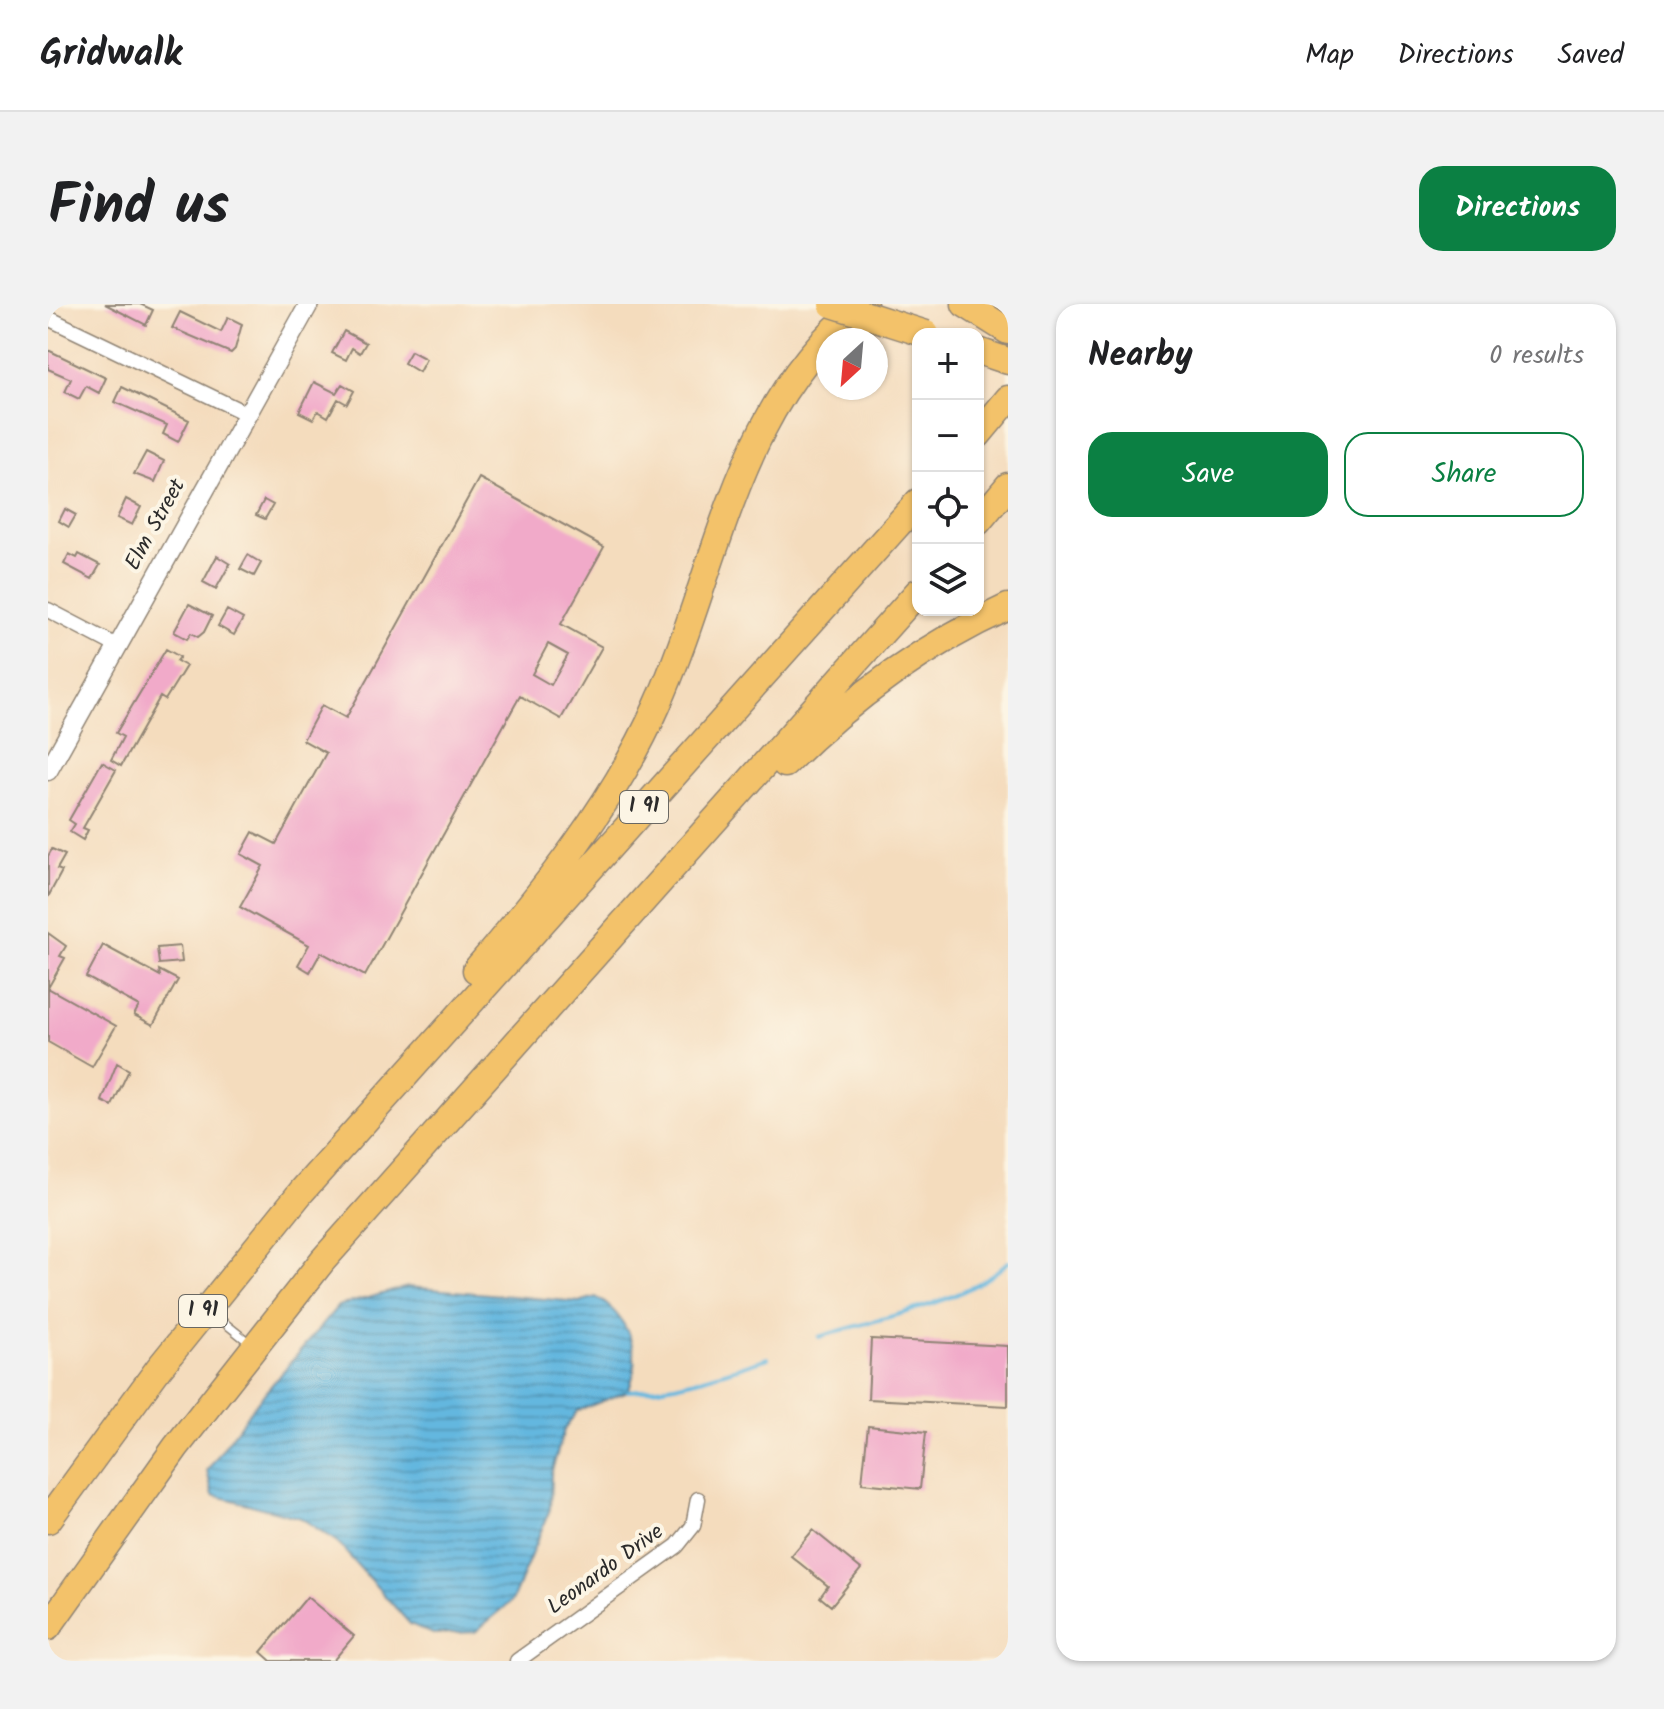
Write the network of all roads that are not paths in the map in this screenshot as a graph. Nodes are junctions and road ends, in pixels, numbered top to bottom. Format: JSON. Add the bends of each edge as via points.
{"nodes":[{"id":1,"x":309,"y":304,"type":"edge"},
{"id":2,"x":832,"y":304,"type":"edge"},
{"id":3,"x":864,"y":304,"type":"edge"},
{"id":4,"x":965,"y":304,"type":"edge"},
{"id":5,"x":48,"y":318,"type":"edge"},
{"id":6,"x":912,"y":330,"type":"edge"},
{"id":7,"x":1008,"y":331,"type":"edge"},
{"id":8,"x":984,"y":353,"type":"edge"},
{"id":9,"x":1008,"y":361,"type":"edge"},
{"id":10,"x":1008,"y":399,"type":"edge"},
{"id":11,"x":245,"y":413,"type":"junction"},
{"id":12,"x":984,"y":428,"type":"edge"},
{"id":13,"x":1008,"y":486,"type":"edge"},
{"id":14,"x":912,"y":509,"type":"edge"},
{"id":15,"x":984,"y":515,"type":"edge"},
{"id":16,"x":912,"y":599,"type":"edge"},
{"id":17,"x":1008,"y":607,"type":"edge"},
{"id":18,"x":48,"y":610,"type":"edge"},
{"id":19,"x":117,"y":646,"type":"junction"},
{"id":20,"x":48,"y":771,"type":"edge"},
{"id":21,"x":695,"y":841,"type":"junction"},
{"id":22,"x":370,"y":1112,"type":"junction"},
{"id":23,"x":206,"y":1308,"type":"junction"},
{"id":24,"x":253,"y":1345,"type":"junction"},
{"id":25,"x":698,"y":1499,"type":"dead end"},
{"id":26,"x":48,"y":1520,"type":"edge"},
{"id":27,"x":48,"y":1627,"type":"edge"},
{"id":28,"x":517,"y":1661,"type":"edge"}],
"edges":[{"from":1,"to":11,"type":"street","name":"Elm Street"},
{"from":2,"to":6,"type":"highway","bridge":true},
{"from":3,"to":22,"type":"highway","via":[[803,362],[764,423],[668,680],[619,779],[496,945],[397,1061]]},
{"from":4,"to":7,"type":"highway"},
{"from":5,"to":11,"type":"street"},
{"from":8,"to":9,"type":"highway"},
{"from":10,"to":12,"type":"highway"},
{"from":11,"to":19,"type":"street","name":"Elm Street"},
{"from":13,"to":15,"type":"highway"},
{"from":14,"to":22,"type":"highway","number":"I 91"},
{"from":16,"to":21,"type":"highway","number":"I 91"},
{"from":17,"to":21,"type":"highway","via":[[937,644],[875,686],[804,745],[735,817]]},
{"from":18,"to":19,"type":"street"},
{"from":19,"to":20,"type":"street","name":"Elm Street"},
{"from":21,"to":24,"type":"highway","number":"I 91","via":[[387,1184]]},
{"from":22,"to":23,"type":"highway","number":"I 91"},
{"from":23,"to":24,"type":"lane"},
{"from":23,"to":26,"type":"highway","number":"I 91"},
{"from":24,"to":27,"type":"highway","number":"I 91"},
{"from":25,"to":28,"type":"street","name":"Leonardo Drive","via":[[693,1526],[677,1546]]}]}
